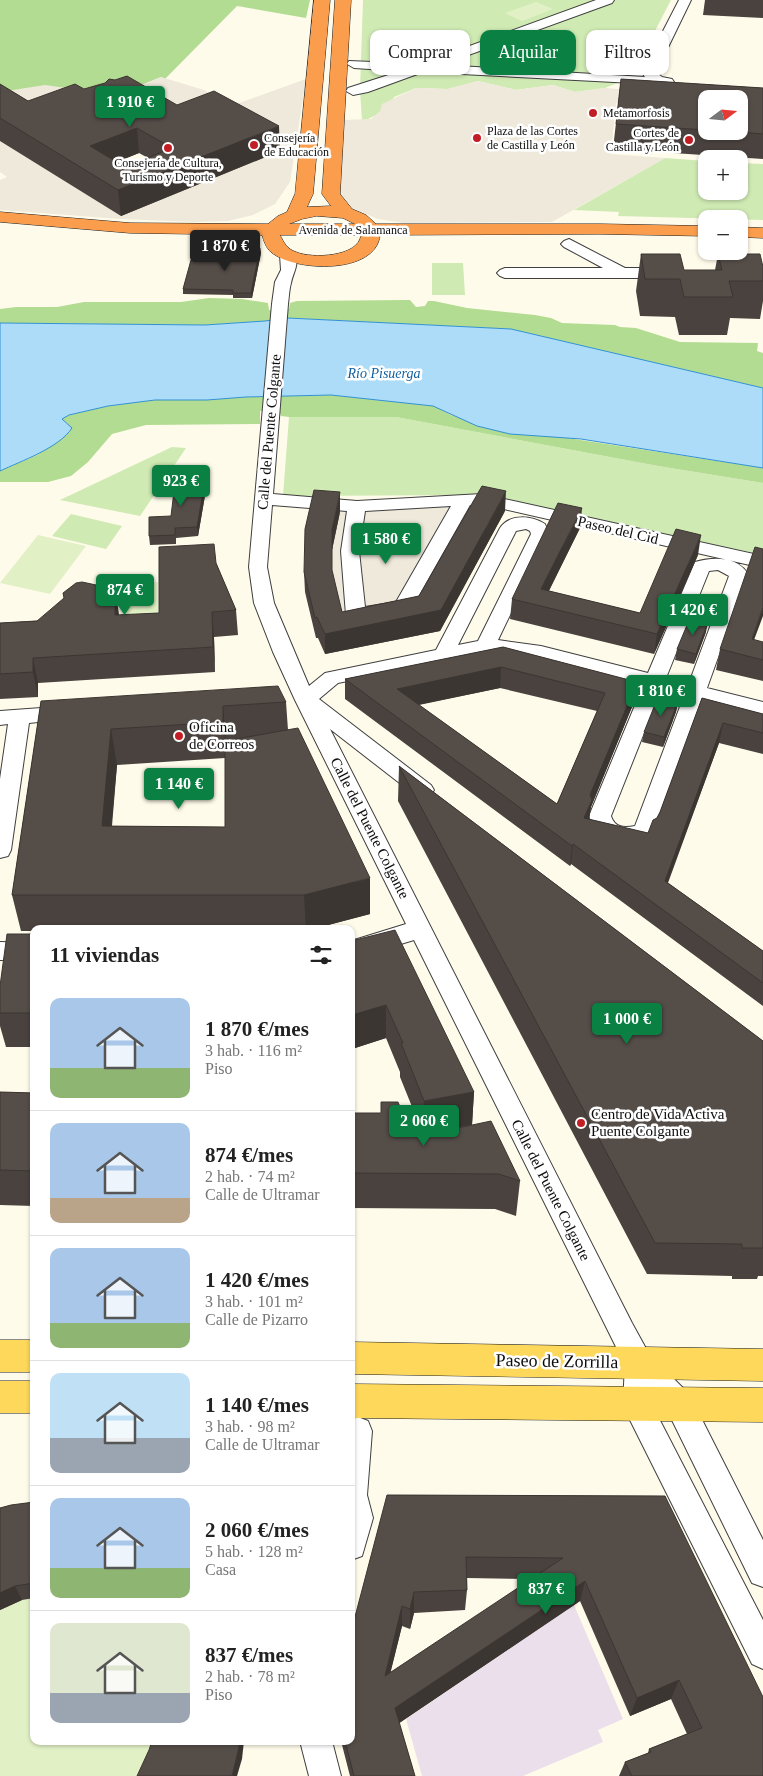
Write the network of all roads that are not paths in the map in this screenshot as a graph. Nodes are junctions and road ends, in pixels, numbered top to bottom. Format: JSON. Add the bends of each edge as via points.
{"nodes":[{"id":1,"x":322,"y":0,"type":"edge"},
{"id":2,"x":343,"y":0,"type":"edge"},
{"id":3,"x":608,"y":0,"type":"edge"},
{"id":4,"x":685,"y":0,"type":"edge"},
{"id":5,"x":470,"y":51,"type":"edge"},
{"id":6,"x":354,"y":64,"type":"dead end"},
{"id":7,"x":370,"y":65,"type":"edge"},
{"id":8,"x":470,"y":70,"type":"edge"},
{"id":9,"x":403,"y":75,"type":"edge"},
{"id":10,"x":656,"y":80,"type":"junction"},
{"id":11,"x":683,"y":84,"type":"edge"},
{"id":12,"x":353,"y":91,"type":"dead end"},
{"id":13,"x":295,"y":215,"type":"junction"},
{"id":14,"x":0,"y":217,"type":"edge"},
{"id":15,"x":362,"y":225,"type":"junction"},
{"id":16,"x":0,"y":227,"type":"edge"},
{"id":17,"x":698,"y":231,"type":"edge"},
{"id":18,"x":748,"y":232,"type":"edge"},
{"id":19,"x":763,"y":233,"type":"edge"},
{"id":20,"x":272,"y":235,"type":"junction"},
{"id":21,"x":698,"y":240,"type":"edge"},
{"id":22,"x":564,"y":241,"type":"junction"},
{"id":23,"x":748,"y":241,"type":"edge"},
{"id":24,"x":763,"y":242,"type":"edge"},
{"id":25,"x":288,"y":255,"type":"junction"},
{"id":26,"x":622,"y":272,"type":"junction"},
{"id":27,"x":505,"y":273,"type":"dead end"},
{"id":28,"x":681,"y":273,"type":"edge"},
{"id":29,"x":263,"y":499,"type":"junction"},
{"id":30,"x":464,"y":500,"type":"junction"},
{"id":31,"x":357,"y":506,"type":"junction"},
{"id":32,"x":763,"y":562,"type":"edge"},
{"id":33,"x":485,"y":646,"type":"junction"},
{"id":34,"x":443,"y":655,"type":"junction"},
{"id":35,"x":289,"y":664,"type":"junction"},
{"id":36,"x":332,"y":678,"type":"junction"},
{"id":37,"x":655,"y":682,"type":"junction"},
{"id":38,"x":696,"y":692,"type":"junction"},
{"id":39,"x":296,"y":700,"type":"junction"},
{"id":40,"x":763,"y":709,"type":"edge"},
{"id":41,"x":85,"y":713,"type":"edge"},
{"id":42,"x":8,"y":717,"type":"edge"},
{"id":43,"x":354,"y":737,"type":"junction"},
{"id":44,"x":0,"y":742,"type":"edge"},
{"id":45,"x":330,"y":750,"type":"junction"},
{"id":46,"x":440,"y":802,"type":"edge"},
{"id":47,"x":0,"y":850,"type":"edge"},
{"id":48,"x":420,"y":929,"type":"junction"},
{"id":49,"x":355,"y":949,"type":"edge"},
{"id":50,"x":0,"y":951,"type":"edge"},
{"id":51,"x":30,"y":952,"type":"edge"},
{"id":52,"x":0,"y":1356,"type":"edge"},
{"id":53,"x":30,"y":1356,"type":"edge"},
{"id":54,"x":355,"y":1358,"type":"edge"},
{"id":55,"x":639,"y":1363,"type":"junction"},
{"id":56,"x":763,"y":1365,"type":"edge"},
{"id":57,"x":0,"y":1397,"type":"edge"},
{"id":58,"x":30,"y":1397,"type":"edge"},
{"id":59,"x":637,"y":1404,"type":"junction"},
{"id":60,"x":679,"y":1404,"type":"junction"},
{"id":61,"x":763,"y":1404,"type":"edge"},
{"id":62,"x":355,"y":1416,"type":"edge"},
{"id":63,"x":355,"y":1506,"type":"edge"},
{"id":64,"x":355,"y":1530,"type":"edge"},
{"id":65,"x":763,"y":1572,"type":"edge"},
{"id":66,"x":763,"y":1653,"type":"edge"},
{"id":67,"x":317,"y":1745,"type":"edge"},
{"id":68,"x":325,"y":1776,"type":"edge"}],
"edges":[{"from":1,"to":13,"type":"highway","via":[[304,194]]},
{"from":2,"to":15,"type":"highway","via":[[331,194]]},
{"from":3,"to":5,"type":"street"},
{"from":4,"to":10,"type":"street","via":[[650,68],[650,74]]},
{"from":6,"to":7,"type":"street"},
{"from":8,"to":10,"type":"street"},
{"from":9,"to":12,"type":"street"},
{"from":10,"to":11,"type":"street"},
{"from":13,"to":15,"type":"highway","via":[[317,211]]},
{"from":13,"to":20,"type":"highway","via":[[277,224]]},
{"from":14,"to":20,"type":"highway","name":"Avenida de Salamanca"},
{"from":15,"to":17,"type":"highway","name":"Avenida de Salamanca","via":[[443,229]]},
{"from":15,"to":20,"type":"highway","name":"Avenida de Salamanca"},
{"from":15,"to":22,"type":"highway","name":"Avenida de Salamanca"},
{"from":15,"to":25,"type":"highway","via":[[361,252],[339,260],[312,261]]},
{"from":16,"to":20,"type":"highway","name":"Avenida de Salamanca","via":[[129,237]]},
{"from":18,"to":19,"type":"highway"},
{"from":20,"to":25,"type":"highway","via":[[280,251]]},
{"from":21,"to":22,"type":"highway","name":"Avenida de Salamanca"},
{"from":22,"to":26,"type":"street"},
{"from":23,"to":24,"type":"highway"},
{"from":25,"to":29,"type":"street","name":"Calle del Puente Colgante","via":[[289,270],[283,282],[280,304]]},
{"from":26,"to":27,"type":"street"},
{"from":26,"to":28,"type":"street"},
{"from":29,"to":31,"type":"street","name":"Paseo del Cid"},
{"from":29,"to":35,"type":"street","name":"Calle del Puente Colgante","via":[[258,567],[264,603]]},
{"from":30,"to":31,"type":"street","name":"Paseo del Cid"},
{"from":30,"to":31,"type":"street","via":[[403,608],[356,615],[350,551]]},
{"from":30,"to":32,"type":"street","name":"Paseo del Cid","via":[[482,499]]},
{"from":33,"to":34,"type":"street"},
{"from":33,"to":34,"type":"street","via":[[540,534],[539,528],[531,522],[518,522],[509,528]]},
{"from":33,"to":37,"type":"street","via":[[541,653]]},
{"from":34,"to":36,"type":"street"},
{"from":35,"to":36,"type":"street"},
{"from":35,"to":39,"type":"street","name":"Calle del Puente Colgante"},
{"from":36,"to":39,"type":"street"},
{"from":37,"to":38,"type":"street"},
{"from":37,"to":38,"type":"street","via":[[702,566],[725,566],[739,574]]},
{"from":37,"to":38,"type":"street","via":[[600,816],[611,832],[624,836],[644,831]]},
{"from":38,"to":40,"type":"street"},
{"from":39,"to":43,"type":"street"},
{"from":39,"to":45,"type":"street","name":"Calle del Puente Colgante"},
{"from":41,"to":42,"type":"street"},
{"from":42,"to":44,"type":"street"},
{"from":42,"to":47,"type":"street"},
{"from":43,"to":45,"type":"street","via":[[338,740]]},
{"from":43,"to":46,"type":"street"},
{"from":45,"to":48,"type":"street","name":"Calle del Puente Colgante"},
{"from":48,"to":49,"type":"street"},
{"from":48,"to":55,"type":"street","name":"Calle del Puente Colgante"},
{"from":50,"to":51,"type":"street"},
{"from":52,"to":53,"type":"main road"},
{"from":54,"to":55,"type":"main road","name":"Paseo de Zorrilla"},
{"from":55,"to":56,"type":"main road","name":"Paseo de Zorrilla"},
{"from":55,"to":59,"type":"street","name":"Calle del Puente Colgante"},
{"from":55,"to":60,"type":"street","name":"Calle del Puente Colgante"},
{"from":57,"to":58,"type":"main road"},
{"from":59,"to":60,"type":"main road"},
{"from":59,"to":62,"type":"main road"},
{"from":59,"to":66,"type":"street","name":"Calle del Puente Colgante"},
{"from":60,"to":61,"type":"main road"},
{"from":60,"to":65,"type":"street","name":"Calle del Puente Colgante"},
{"from":63,"to":64,"type":"street","via":[[358,1518]]},
{"from":67,"to":68,"type":"street"}]}
